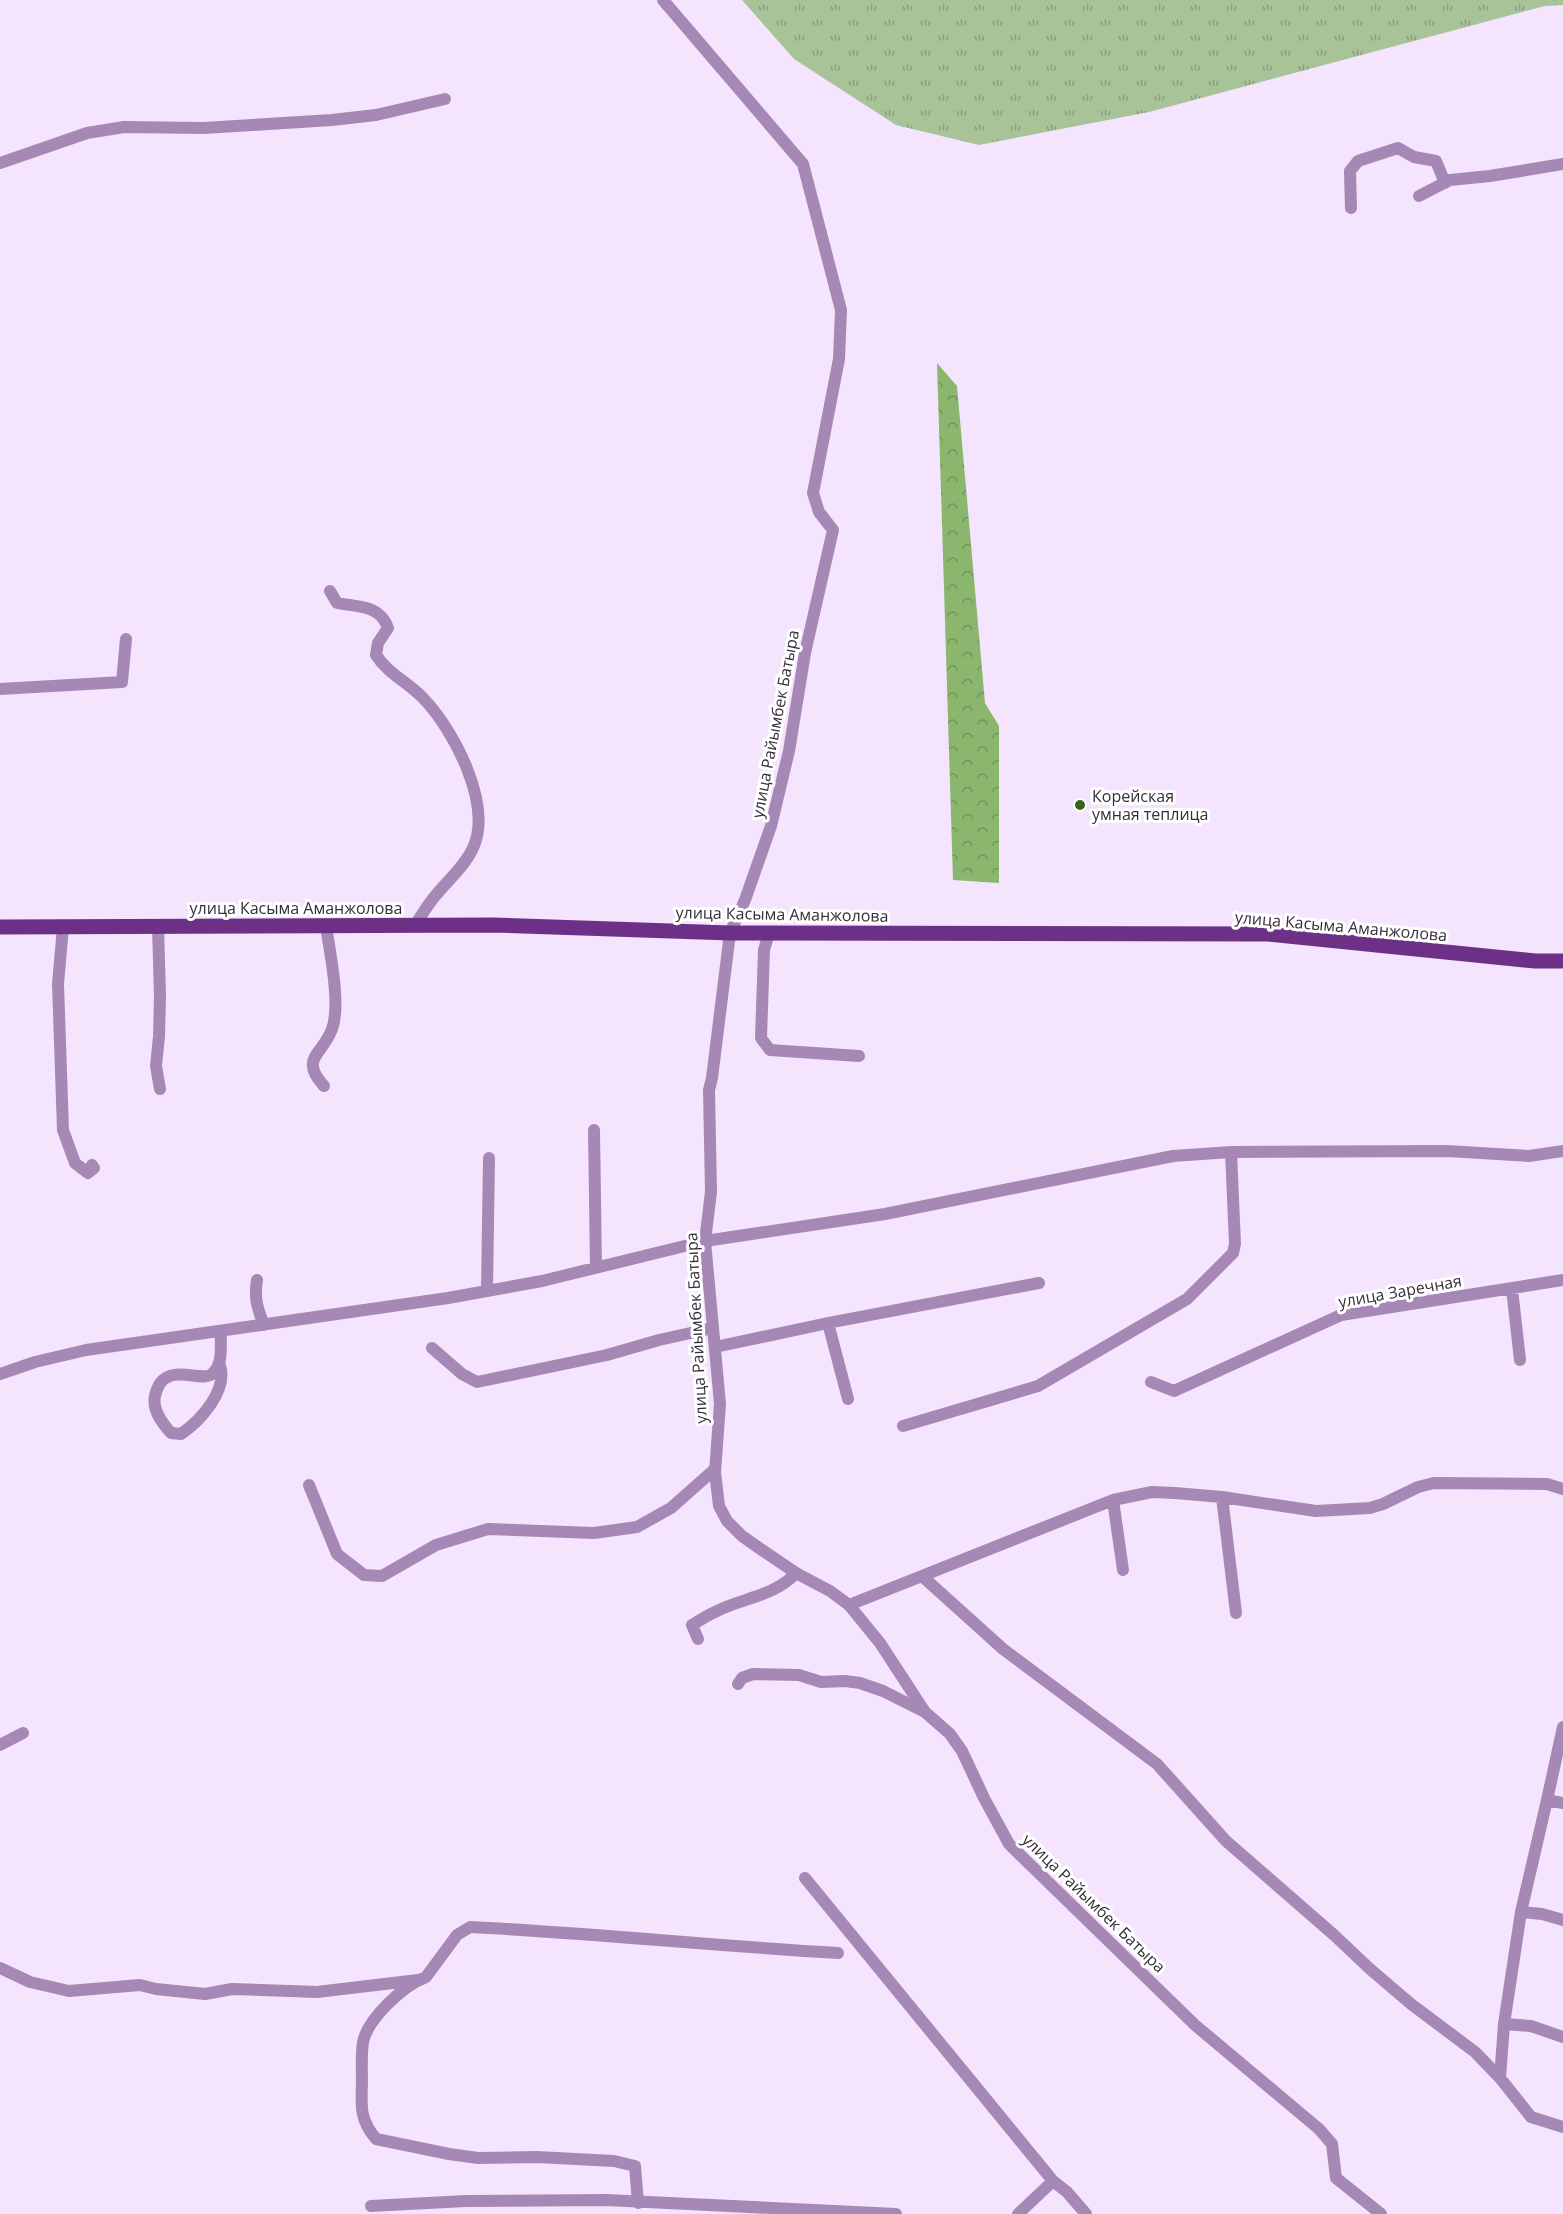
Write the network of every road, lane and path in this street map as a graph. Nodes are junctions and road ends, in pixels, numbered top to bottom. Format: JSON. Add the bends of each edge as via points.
{"nodes":[{"id":1,"x":663,"y":0,"type":"edge"},
{"id":2,"x":445,"y":99,"type":"dead end"},
{"id":3,"x":0,"y":163,"type":"edge"},
{"id":4,"x":1563,"y":164,"type":"edge"},
{"id":5,"x":1445,"y":183,"type":"junction"},
{"id":6,"x":1419,"y":196,"type":"dead end"},
{"id":7,"x":1351,"y":208,"type":"dead end"},
{"id":8,"x":330,"y":591,"type":"dead end"},
{"id":9,"x":126,"y":639,"type":"dead end"},
{"id":10,"x":0,"y":690,"type":"edge"},
{"id":11,"x":326,"y":926,"type":"junction"},
{"id":12,"x":415,"y":926,"type":"junction"},
{"id":13,"x":0,"y":927,"type":"edge"},
{"id":14,"x":63,"y":927,"type":"junction"},
{"id":15,"x":158,"y":927,"type":"junction"},
{"id":16,"x":730,"y":933,"type":"junction"},
{"id":17,"x":769,"y":933,"type":"junction"},
{"id":18,"x":1563,"y":961,"type":"edge"},
{"id":19,"x":859,"y":1056,"type":"dead end"},
{"id":20,"x":324,"y":1086,"type":"dead end"},
{"id":21,"x":160,"y":1089,"type":"dead end"},
{"id":22,"x":594,"y":1130,"type":"dead end"},
{"id":23,"x":1563,"y":1151,"type":"edge"},
{"id":24,"x":1231,"y":1152,"type":"junction"},
{"id":25,"x":489,"y":1158,"type":"dead end"},
{"id":26,"x":92,"y":1165,"type":"dead end"},
{"id":27,"x":705,"y":1241,"type":"junction"},
{"id":28,"x":596,"y":1267,"type":"junction"},
{"id":29,"x":257,"y":1280,"type":"dead end"},
{"id":30,"x":1563,"y":1280,"type":"edge"},
{"id":31,"x":1040,"y":1283,"type":"dead end"},
{"id":32,"x":487,"y":1289,"type":"junction"},
{"id":33,"x":1512,"y":1289,"type":"junction"},
{"id":34,"x":828,"y":1323,"type":"junction"},
{"id":35,"x":264,"y":1324,"type":"junction"},
{"id":36,"x":713,"y":1328,"type":"junction"},
{"id":37,"x":221,"y":1331,"type":"junction"},
{"id":38,"x":715,"y":1347,"type":"junction"},
{"id":39,"x":432,"y":1348,"type":"dead end"},
{"id":40,"x":1520,"y":1360,"type":"dead end"},
{"id":41,"x":220,"y":1365,"type":"junction"},
{"id":42,"x":1,"y":1371,"type":"edge"},
{"id":43,"x":1151,"y":1382,"type":"dead end"},
{"id":44,"x":848,"y":1399,"type":"dead end"},
{"id":45,"x":903,"y":1426,"type":"dead end"},
{"id":46,"x":715,"y":1468,"type":"junction"},
{"id":47,"x":309,"y":1485,"type":"dead end"},
{"id":48,"x":1563,"y":1489,"type":"edge"},
{"id":49,"x":1222,"y":1497,"type":"junction"},
{"id":50,"x":1113,"y":1500,"type":"junction"},
{"id":51,"x":1122,"y":1570,"type":"dead end"},
{"id":52,"x":796,"y":1573,"type":"junction"},
{"id":53,"x":922,"y":1576,"type":"junction"},
{"id":54,"x":849,"y":1605,"type":"junction"},
{"id":55,"x":1236,"y":1613,"type":"dead end"},
{"id":56,"x":698,"y":1639,"type":"dead end"},
{"id":57,"x":738,"y":1684,"type":"dead end"},
{"id":58,"x":925,"y":1712,"type":"junction"},
{"id":59,"x":1563,"y":1727,"type":"edge"},
{"id":60,"x":23,"y":1733,"type":"dead end"},
{"id":61,"x":0,"y":1745,"type":"edge"},
{"id":62,"x":1546,"y":1800,"type":"junction"},
{"id":63,"x":1563,"y":1803,"type":"edge"},
{"id":64,"x":805,"y":1878,"type":"dead end"},
{"id":65,"x":1521,"y":1912,"type":"junction"},
{"id":66,"x":1563,"y":1920,"type":"edge"},
{"id":67,"x":838,"y":1953,"type":"dead end"},
{"id":68,"x":0,"y":1968,"type":"edge"},
{"id":69,"x":419,"y":1980,"type":"junction"},
{"id":70,"x":1504,"y":2024,"type":"junction"},
{"id":71,"x":1563,"y":2037,"type":"edge"},
{"id":72,"x":1500,"y":2078,"type":"junction"},
{"id":73,"x":1563,"y":2127,"type":"edge"},
{"id":74,"x":1053,"y":2181,"type":"junction"},
{"id":75,"x":638,"y":2203,"type":"junction"},
{"id":76,"x":371,"y":2206,"type":"dead end"},
{"id":77,"x":896,"y":2214,"type":"edge"},
{"id":78,"x":1018,"y":2214,"type":"edge"},
{"id":79,"x":1086,"y":2214,"type":"edge"},
{"id":80,"x":1381,"y":2214,"type":"edge"}],
"edges":[{"from":1,"to":16,"type":"street","name":"улица Райымбек Батыра","via":[[803,164],[841,310],[839,359],[813,493],[819,512],[833,530],[771,826]]},
{"from":2,"to":3,"type":"street","via":[[376,115],[332,120],[204,128],[124,127],[87,133]]},
{"from":4,"to":5,"type":"street"},
{"from":5,"to":6,"type":"street"},
{"from":5,"to":7,"type":"street","via":[[1436,161],[1414,157],[1398,148],[1359,161],[1350,171]]},
{"from":8,"to":12,"type":"street","via":[[337,603],[371,608],[386,622],[376,655],[430,706],[453,740],[473,783],[479,835],[472,851]]},
{"from":9,"to":10,"type":"street","via":[[122,682]]},
{"from":11,"to":12,"type":"main road","name":"улица Касыма Аманжолова"},
{"from":11,"to":15,"type":"main road","name":"улица Касыма Аманжолова"},
{"from":11,"to":20,"type":"street","via":[[335,1001],[332,1029],[312,1062],[314,1075]]},
{"from":12,"to":16,"type":"main road","name":"улица Касыма Аманжолова"},
{"from":13,"to":14,"type":"main road","name":"улица Касыма Аманжолова"},
{"from":14,"to":15,"type":"main road","name":"улица Касыма Аманжолова"},
{"from":14,"to":26,"type":"street","via":[[58,984],[63,1130],[75,1164],[88,1173]]},
{"from":15,"to":21,"type":"street","via":[[156,1066]]},
{"from":16,"to":17,"type":"main road","name":"улица Касыма Аманжолова"},
{"from":16,"to":27,"type":"street","name":"улица Райымбек Батыра","via":[[709,1090],[711,1192]]},
{"from":17,"to":18,"type":"main road","name":"улица Касыма Аманжолова","via":[[1268,934]]},
{"from":17,"to":19,"type":"street","via":[[764,951],[761,1038],[771,1050]]},
{"from":22,"to":28,"type":"street"},
{"from":23,"to":24,"type":"street","via":[[1529,1156],[1447,1151]]},
{"from":24,"to":27,"type":"street","via":[[1173,1156],[885,1214]]},
{"from":24,"to":45,"type":"street","via":[[1233,1253],[1187,1299],[1038,1386]]},
{"from":25,"to":32,"type":"street"},
{"from":27,"to":28,"type":"street"},
{"from":27,"to":36,"type":"street","name":"улица Райымбек Батыра"},
{"from":28,"to":32,"type":"street","via":[[542,1281]]},
{"from":29,"to":35,"type":"street","via":[[256,1303]]},
{"from":30,"to":33,"type":"street","name":"улица Заречная"},
{"from":31,"to":34,"type":"street"},
{"from":32,"to":35,"type":"street"},
{"from":33,"to":40,"type":"street"},
{"from":33,"to":43,"type":"street","name":"улица Заречная","via":[[1341,1315],[1174,1391]]},
{"from":34,"to":38,"type":"street"},
{"from":34,"to":44,"type":"street"},
{"from":35,"to":37,"type":"street"},
{"from":36,"to":38,"type":"street","name":"улица Райымбек Батыра"},
{"from":36,"to":39,"type":"street","via":[[477,1382]]},
{"from":37,"to":41,"type":"street"},
{"from":37,"to":42,"type":"street","via":[[86,1350]]},
{"from":38,"to":46,"type":"street","name":"улица Райымбек Батыра","via":[[720,1404]]},
{"from":41,"to":41,"type":"street","via":[[207,1377],[171,1376],[157,1387],[154,1402],[162,1424],[171,1433],[181,1434],[195,1425],[210,1406],[221,1379]]},
{"from":46,"to":47,"type":"street","via":[[671,1508],[637,1527],[594,1533],[488,1529],[436,1545],[382,1576],[364,1575],[337,1554]]},
{"from":46,"to":52,"type":"street","name":"улица Райымбек Батыра","via":[[718,1506],[727,1521]]},
{"from":48,"to":49,"type":"street","via":[[1547,1484],[1434,1483],[1370,1508],[1316,1511]]},
{"from":49,"to":50,"type":"street","via":[[1152,1492]]},
{"from":49,"to":55,"type":"street"},
{"from":50,"to":51,"type":"street"},
{"from":50,"to":53,"type":"street"},
{"from":52,"to":54,"type":"street","name":"улица Райымбек Батыра"},
{"from":52,"to":56,"type":"street","via":[[788,1582],[692,1625]]},
{"from":53,"to":54,"type":"street"},
{"from":53,"to":72,"type":"street","via":[[1003,1649],[1157,1764],[1226,1841],[1411,2004],[1475,2052]]},
{"from":54,"to":58,"type":"street","name":"улица Райымбек Батыра","via":[[880,1643]]},
{"from":57,"to":58,"type":"street","via":[[742,1677],[753,1674],[853,1682],[883,1691]]},
{"from":58,"to":80,"type":"street","name":"улица Райымбек Батыра","via":[[962,1751],[1010,1844],[1195,2025],[1319,2129],[1332,2144],[1336,2178]]},
{"from":59,"to":62,"type":"street"},
{"from":60,"to":61,"type":"street"},
{"from":62,"to":63,"type":"street"},
{"from":62,"to":65,"type":"street"},
{"from":64,"to":74,"type":"street"},
{"from":65,"to":66,"type":"street"},
{"from":65,"to":70,"type":"street"},
{"from":67,"to":69,"type":"street","via":[[470,1927],[457,1935],[426,1977]]},
{"from":68,"to":69,"type":"street","via":[[30,1982],[69,1991],[140,1985],[205,1994],[251,1988],[317,1992]]},
{"from":69,"to":75,"type":"street","via":[[390,2001],[363,2040],[361,2110],[376,2139],[478,2158],[537,2157],[614,2161],[635,2166]]},
{"from":70,"to":71,"type":"street","via":[[1531,2026]]},
{"from":70,"to":72,"type":"street"},
{"from":72,"to":73,"type":"street","via":[[1531,2117]]},
{"from":74,"to":78,"type":"street"},
{"from":74,"to":79,"type":"street"},
{"from":75,"to":76,"type":"street","via":[[466,2201]]},
{"from":75,"to":77,"type":"street"}]}
